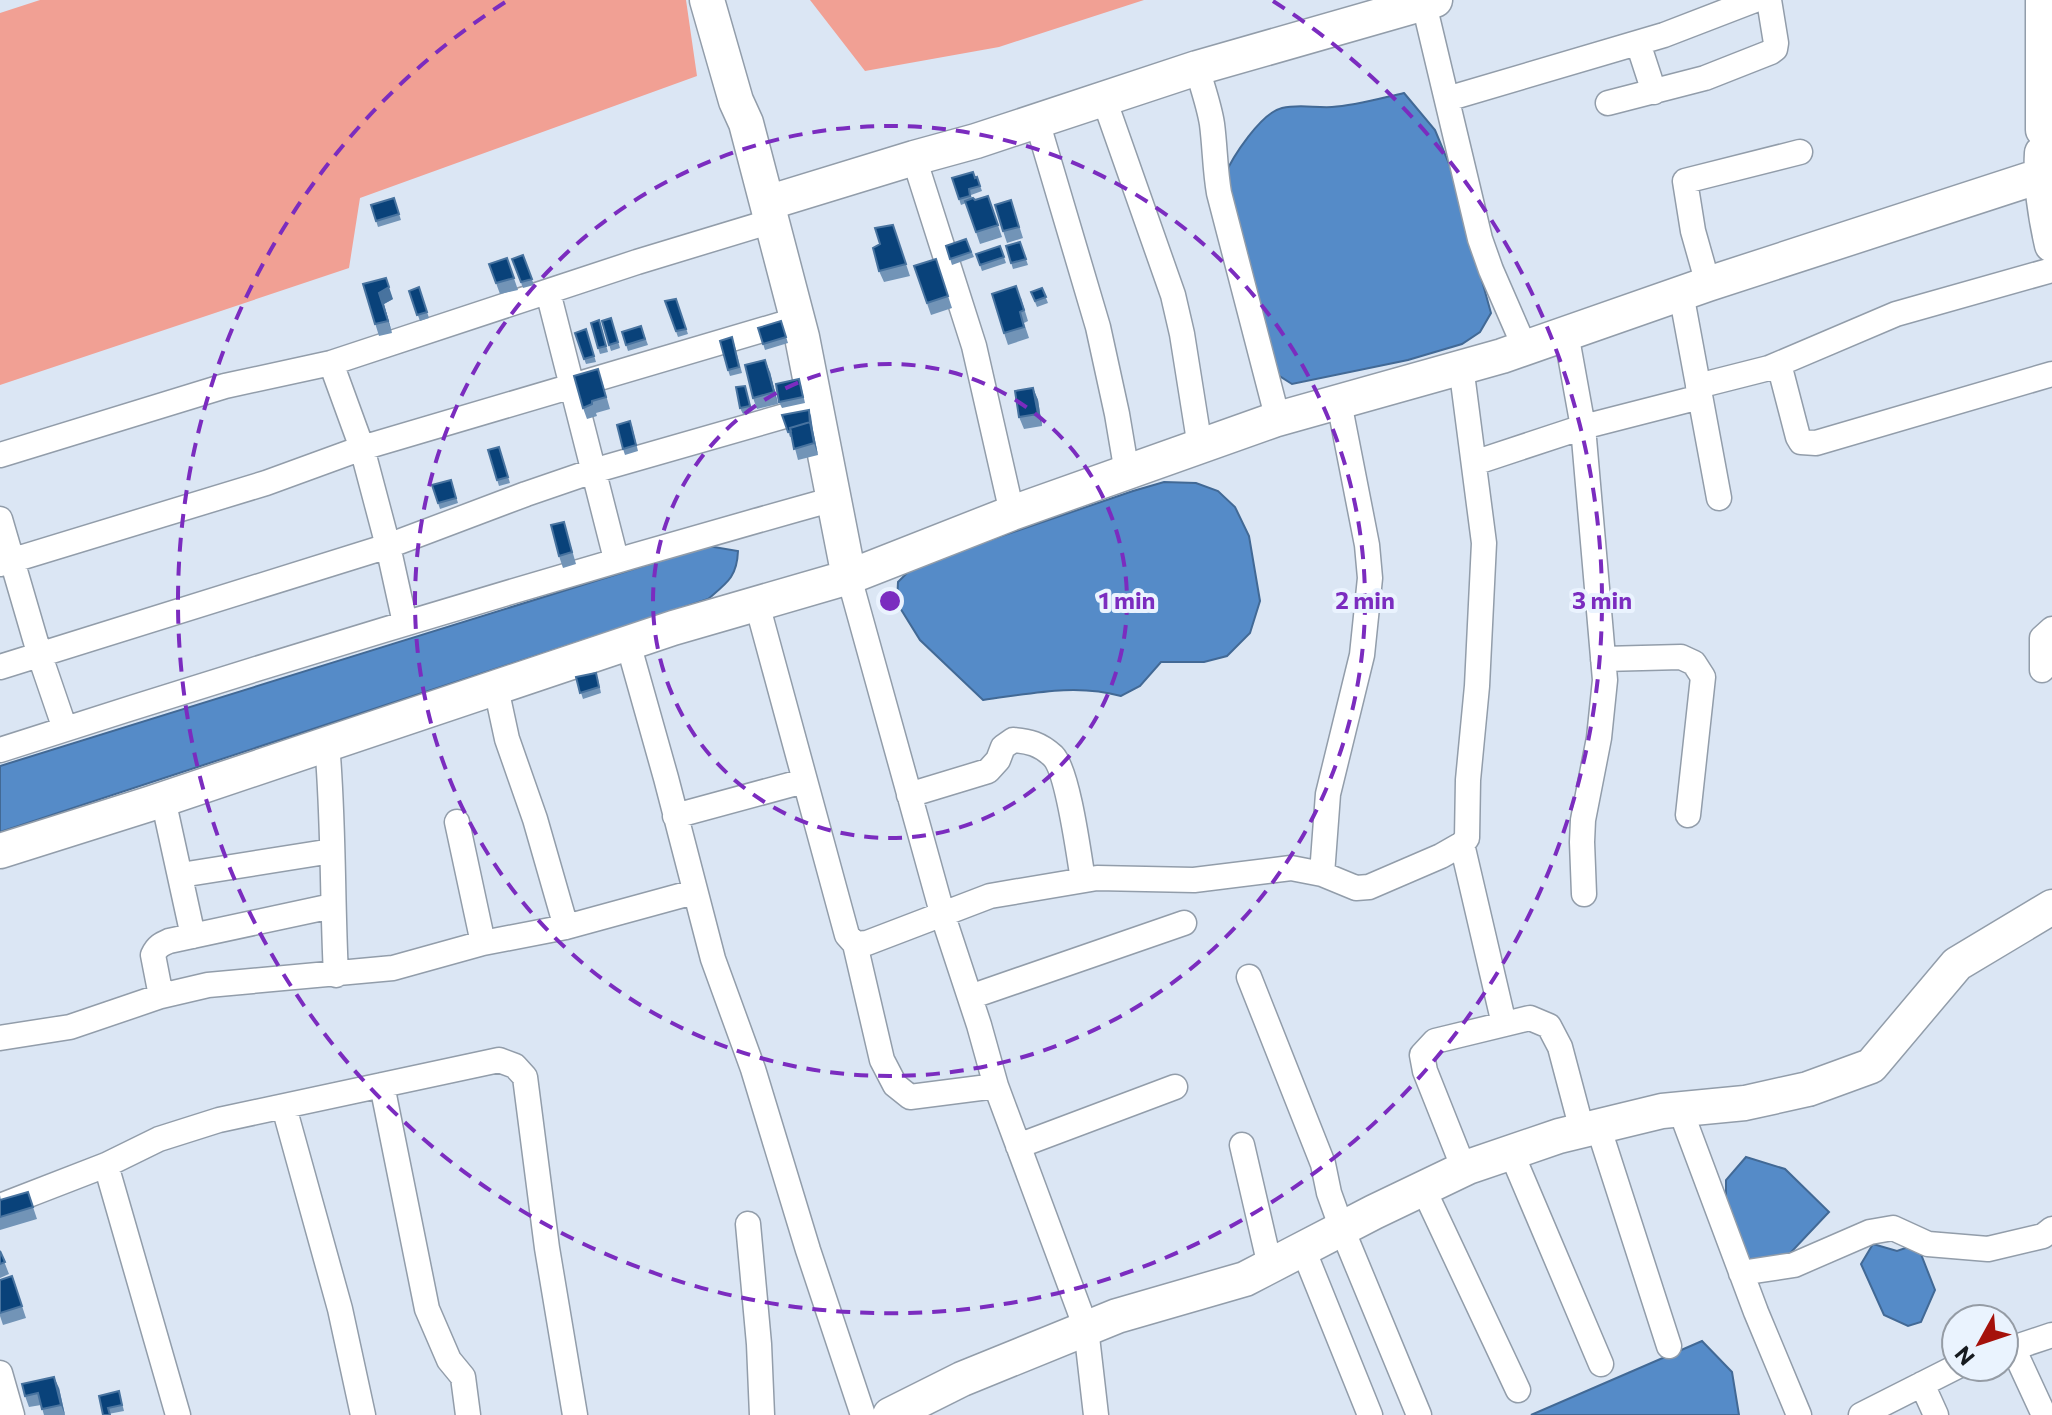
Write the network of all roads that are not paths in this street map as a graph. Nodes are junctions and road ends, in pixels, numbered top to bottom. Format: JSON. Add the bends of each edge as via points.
{"nodes":[{"id":1,"x":707,"y":0,"type":"edge"},
{"id":2,"x":1755,"y":0,"type":"edge"},
{"id":3,"x":1769,"y":0,"type":"edge"},
{"id":4,"x":2043,"y":0,"type":"edge"},
{"id":5,"x":1429,"y":2,"type":"edge"},
{"id":6,"x":1638,"y":43,"type":"junction"},
{"id":7,"x":1197,"y":68,"type":"junction"},
{"id":8,"x":1654,"y":92,"type":"junction"},
{"id":9,"x":1104,"y":99,"type":"junction"},
{"id":10,"x":1447,"y":99,"type":"junction"},
{"id":11,"x":1608,"y":103,"type":"dead end"},
{"id":12,"x":1037,"y":121,"type":"junction"},
{"id":13,"x":2048,"y":128,"type":"edge"},
{"id":14,"x":1800,"y":152,"type":"dead end"},
{"id":15,"x":914,"y":158,"type":"junction"},
{"id":16,"x":2040,"y":176,"type":"junction"},
{"id":17,"x":769,"y":212,"type":"junction"},
{"id":18,"x":2052,"y":245,"type":"edge"},
{"id":19,"x":2052,"y":270,"type":"edge"},
{"id":20,"x":1694,"y":288,"type":"junction"},
{"id":21,"x":548,"y":292,"type":"junction"},
{"id":22,"x":798,"y":320,"type":"junction"},
{"id":23,"x":1566,"y":333,"type":"junction"},
{"id":24,"x":1525,"y":348,"type":"junction"},
{"id":25,"x":331,"y":363,"type":"junction"},
{"id":26,"x":1779,"y":364,"type":"junction"},
{"id":27,"x":1461,"y":366,"type":"junction"},
{"id":28,"x":2052,"y":374,"type":"edge"},
{"id":29,"x":573,"y":386,"type":"junction"},
{"id":30,"x":1699,"y":392,"type":"junction"},
{"id":31,"x":1339,"y":402,"type":"junction"},
{"id":32,"x":816,"y":407,"type":"junction"},
{"id":33,"x":1278,"y":420,"type":"junction"},
{"id":34,"x":1583,"y":427,"type":"junction"},
{"id":35,"x":1200,"y":447,"type":"junction"},
{"id":36,"x":362,"y":448,"type":"junction"},
{"id":37,"x":0,"y":455,"type":"edge"},
{"id":38,"x":1474,"y":463,"type":"junction"},
{"id":39,"x":593,"y":471,"type":"junction"},
{"id":40,"x":1127,"y":473,"type":"junction"},
{"id":41,"x":1719,"y":498,"type":"dead end"},
{"id":42,"x":834,"y":499,"type":"junction"},
{"id":43,"x":1012,"y":513,"type":"junction"},
{"id":44,"x":0,"y":519,"type":"edge"},
{"id":45,"x":388,"y":546,"type":"junction"},
{"id":46,"x":616,"y":559,"type":"junction"},
{"id":47,"x":6,"y":562,"type":"edge"},
{"id":48,"x":849,"y":577,"type":"junction"},
{"id":49,"x":757,"y":604,"type":"junction"},
{"id":50,"x":405,"y":623,"type":"junction"},
{"id":51,"x":2052,"y":629,"type":"edge"},
{"id":52,"x":628,"y":643,"type":"junction"},
{"id":53,"x":40,"y":656,"type":"junction"},
{"id":54,"x":1603,"y":659,"type":"junction"},
{"id":55,"x":0,"y":667,"type":"edge"},
{"id":56,"x":2042,"y":670,"type":"dead end"},
{"id":57,"x":496,"y":688,"type":"junction"},
{"id":58,"x":65,"y":729,"type":"junction"},
{"id":59,"x":327,"y":744,"type":"junction"},
{"id":60,"x":0,"y":750,"type":"edge"},
{"id":61,"x":804,"y":781,"type":"junction"},
{"id":62,"x":909,"y":795,"type":"junction"},
{"id":63,"x":163,"y":799,"type":"junction"},
{"id":64,"x":1688,"y":815,"type":"dead end"},
{"id":65,"x":675,"y":816,"type":"junction"},
{"id":66,"x":457,"y":822,"type":"dead end"},
{"id":67,"x":1462,"y":844,"type":"junction"},
{"id":68,"x":0,"y":851,"type":"edge"},
{"id":69,"x":332,"y":851,"type":"junction"},
{"id":70,"x":1322,"y":874,"type":"junction"},
{"id":71,"x":181,"y":875,"type":"junction"},
{"id":72,"x":1083,"y":880,"type":"junction"},
{"id":73,"x":694,"y":892,"type":"junction"},
{"id":74,"x":1584,"y":894,"type":"dead end"},
{"id":75,"x":332,"y":906,"type":"junction"},
{"id":76,"x":2052,"y":907,"type":"edge"},
{"id":77,"x":943,"y":916,"type":"junction"},
{"id":78,"x":1184,"y":923,"type":"dead end"},
{"id":79,"x":566,"y":927,"type":"junction"},
{"id":80,"x":193,"y":936,"type":"junction"},
{"id":81,"x":483,"y":943,"type":"junction"},
{"id":82,"x":855,"y":944,"type":"junction"},
{"id":83,"x":336,"y":975,"type":"junction"},
{"id":84,"x":1249,"y":977,"type":"dead end"},
{"id":85,"x":161,"y":996,"type":"junction"},
{"id":86,"x":970,"y":997,"type":"junction"},
{"id":87,"x":1504,"y":1024,"type":"junction"},
{"id":88,"x":0,"y":1038,"type":"edge"},
{"id":89,"x":382,"y":1085,"type":"junction"},
{"id":90,"x":996,"y":1086,"type":"junction"},
{"id":91,"x":1175,"y":1087,"type":"dead end"},
{"id":92,"x":284,"y":1107,"type":"junction"},
{"id":93,"x":1680,"y":1109,"type":"junction"},
{"id":94,"x":1590,"y":1128,"type":"junction"},
{"id":95,"x":1242,"y":1145,"type":"dead end"},
{"id":96,"x":1018,"y":1146,"type":"junction"},
{"id":97,"x":1511,"y":1152,"type":"junction"},
{"id":98,"x":106,"y":1165,"type":"junction"},
{"id":99,"x":1464,"y":1169,"type":"junction"},
{"id":100,"x":1423,"y":1188,"type":"junction"},
{"id":101,"x":0,"y":1206,"type":"edge"},
{"id":102,"x":748,"y":1224,"type":"dead end"},
{"id":103,"x":1342,"y":1229,"type":"junction"},
{"id":104,"x":2052,"y":1229,"type":"edge"},
{"id":105,"x":1303,"y":1249,"type":"junction"},
{"id":106,"x":1270,"y":1266,"type":"junction"},
{"id":107,"x":1741,"y":1273,"type":"junction"},
{"id":108,"x":1086,"y":1328,"type":"junction"},
{"id":109,"x":2052,"y":1335,"type":"edge"},
{"id":110,"x":2020,"y":1345,"type":"edge"},
{"id":111,"x":1669,"y":1346,"type":"dead end"},
{"id":112,"x":1601,"y":1364,"type":"dead end"},
{"id":113,"x":2020,"y":1370,"type":"edge"},
{"id":114,"x":0,"y":1373,"type":"edge"},
{"id":115,"x":1940,"y":1375,"type":"edge"},
{"id":116,"x":1922,"y":1384,"type":"junction"},
{"id":117,"x":1518,"y":1390,"type":"dead end"},
{"id":118,"x":12,"y":1415,"type":"edge"},
{"id":119,"x":178,"y":1415,"type":"edge"},
{"id":120,"x":363,"y":1415,"type":"edge"},
{"id":121,"x":468,"y":1415,"type":"edge"},
{"id":122,"x":575,"y":1415,"type":"edge"},
{"id":123,"x":762,"y":1415,"type":"edge"},
{"id":124,"x":863,"y":1415,"type":"edge"},
{"id":125,"x":890,"y":1415,"type":"edge"},
{"id":126,"x":1096,"y":1415,"type":"edge"},
{"id":127,"x":1370,"y":1415,"type":"edge"},
{"id":128,"x":1419,"y":1415,"type":"edge"},
{"id":129,"x":1799,"y":1415,"type":"edge"},
{"id":130,"x":1861,"y":1415,"type":"edge"},
{"id":131,"x":1936,"y":1415,"type":"edge"},
{"id":132,"x":2044,"y":1415,"type":"edge"}],
"edges":[{"from":1,"to":17,"type":"street"},
{"from":2,"to":6,"type":"street"},
{"from":3,"to":8,"type":"street","via":[[1775,49]]},
{"from":4,"to":13,"type":"street"},
{"from":5,"to":7,"type":"street"},
{"from":5,"to":10,"type":"street"},
{"from":6,"to":8,"type":"street"},
{"from":6,"to":10,"type":"street"},
{"from":7,"to":9,"type":"street"},
{"from":7,"to":33,"type":"street","via":[[1211,118],[1219,193]]},
{"from":8,"to":11,"type":"street"},
{"from":9,"to":12,"type":"street"},
{"from":9,"to":35,"type":"street","via":[[1173,295]]},
{"from":10,"to":24,"type":"street","via":[[1480,239]]},
{"from":12,"to":15,"type":"street"},
{"from":12,"to":40,"type":"street","via":[[1098,327]]},
{"from":13,"to":16,"type":"street"},
{"from":14,"to":20,"type":"street","via":[[1685,181]]},
{"from":15,"to":17,"type":"street"},
{"from":15,"to":43,"type":"street","via":[[974,346]]},
{"from":16,"to":18,"type":"street"},
{"from":16,"to":20,"type":"street"},
{"from":17,"to":21,"type":"street"},
{"from":17,"to":22,"type":"street"},
{"from":19,"to":26,"type":"street","via":[[1896,314]]},
{"from":20,"to":23,"type":"street"},
{"from":20,"to":30,"type":"street"},
{"from":21,"to":25,"type":"street"},
{"from":21,"to":29,"type":"street"},
{"from":22,"to":29,"type":"street"},
{"from":22,"to":32,"type":"street"},
{"from":23,"to":24,"type":"street"},
{"from":23,"to":34,"type":"street"},
{"from":24,"to":27,"type":"street"},
{"from":25,"to":36,"type":"street"},
{"from":25,"to":37,"type":"street","via":[[225,386]]},
{"from":26,"to":28,"type":"street","via":[[1798,437],[1816,443]]},
{"from":26,"to":30,"type":"street"},
{"from":27,"to":31,"type":"street"},
{"from":27,"to":38,"type":"street"},
{"from":29,"to":36,"type":"street"},
{"from":29,"to":39,"type":"street"},
{"from":30,"to":34,"type":"street"},
{"from":30,"to":41,"type":"street"},
{"from":31,"to":33,"type":"street"},
{"from":31,"to":70,"type":"street","via":[[1370,578],[1362,655],[1328,794]]},
{"from":32,"to":39,"type":"street"},
{"from":32,"to":42,"type":"street"},
{"from":33,"to":35,"type":"street"},
{"from":34,"to":38,"type":"street"},
{"from":34,"to":54,"type":"street"},
{"from":35,"to":40,"type":"street"},
{"from":36,"to":45,"type":"street"},
{"from":36,"to":47,"type":"street","via":[[266,483]]},
{"from":38,"to":67,"type":"street","via":[[1484,543],[1468,828]]},
{"from":39,"to":45,"type":"street"},
{"from":39,"to":46,"type":"street"},
{"from":40,"to":43,"type":"street"},
{"from":42,"to":46,"type":"street"},
{"from":42,"to":48,"type":"street"},
{"from":43,"to":48,"type":"street"},
{"from":44,"to":47,"type":"street"},
{"from":45,"to":50,"type":"street"},
{"from":45,"to":53,"type":"street"},
{"from":46,"to":50,"type":"street"},
{"from":47,"to":53,"type":"street"},
{"from":48,"to":49,"type":"street"},
{"from":48,"to":62,"type":"street"},
{"from":49,"to":52,"type":"street"},
{"from":49,"to":61,"type":"street"},
{"from":50,"to":58,"type":"street"},
{"from":51,"to":56,"type":"street","via":[[2042,638]]},
{"from":52,"to":57,"type":"street"},
{"from":52,"to":65,"type":"street"},
{"from":53,"to":55,"type":"street"},
{"from":53,"to":58,"type":"street"},
{"from":54,"to":64,"type":"street","via":[[1681,657],[1694,663],[1703,677]]},
{"from":54,"to":74,"type":"street","via":[[1599,738],[1583,820]]},
{"from":57,"to":59,"type":"street"},
{"from":57,"to":79,"type":"street"},
{"from":58,"to":60,"type":"street"},
{"from":59,"to":63,"type":"street"},
{"from":59,"to":69,"type":"street"},
{"from":61,"to":65,"type":"street"},
{"from":61,"to":82,"type":"street","via":[[847,935]]},
{"from":62,"to":72,"type":"street","via":[[988,771],[1013,740],[1031,741],[1054,757],[1063,774]]},
{"from":62,"to":77,"type":"street"},
{"from":63,"to":68,"type":"street"},
{"from":63,"to":71,"type":"street"},
{"from":65,"to":73,"type":"street"},
{"from":66,"to":81,"type":"street"},
{"from":67,"to":70,"type":"street","via":[[1369,887],[1356,888]]},
{"from":67,"to":87,"type":"street"},
{"from":69,"to":71,"type":"street"},
{"from":69,"to":75,"type":"street"},
{"from":70,"to":72,"type":"street","via":[[1291,868],[1194,880]]},
{"from":71,"to":80,"type":"street"},
{"from":72,"to":77,"type":"street","via":[[990,896]]},
{"from":73,"to":79,"type":"street"},
{"from":73,"to":124,"type":"street"},
{"from":75,"to":80,"type":"street"},
{"from":75,"to":83,"type":"street"},
{"from":76,"to":93,"type":"street","via":[[1957,964],[1871,1066],[1808,1089],[1745,1103]]},
{"from":77,"to":82,"type":"street"},
{"from":77,"to":86,"type":"street"},
{"from":78,"to":86,"type":"street"},
{"from":79,"to":81,"type":"street"},
{"from":80,"to":85,"type":"street","via":[[156,948]]},
{"from":81,"to":83,"type":"street","via":[[393,968]]},
{"from":82,"to":90,"type":"street","via":[[882,1060],[895,1085],[910,1097]]},
{"from":83,"to":85,"type":"street","via":[[208,985]]},
{"from":84,"to":103,"type":"street","via":[[1323,1164]]},
{"from":85,"to":88,"type":"street","via":[[70,1027]]},
{"from":86,"to":90,"type":"street"},
{"from":87,"to":94,"type":"street","via":[[1530,1018],[1549,1026]]},
{"from":87,"to":99,"type":"street","via":[[1435,1041],[1422,1055]]},
{"from":89,"to":92,"type":"street"},
{"from":89,"to":121,"type":"street","via":[[427,1309],[449,1360],[463,1377]]},
{"from":89,"to":122,"type":"street","via":[[499,1060],[525,1077]]},
{"from":90,"to":96,"type":"street"},
{"from":91,"to":96,"type":"street"},
{"from":92,"to":98,"type":"street","via":[[189,1129]]},
{"from":92,"to":120,"type":"street","via":[[340,1309]]},
{"from":93,"to":94,"type":"street"},
{"from":93,"to":107,"type":"street"},
{"from":94,"to":97,"type":"street"},
{"from":94,"to":111,"type":"street"},
{"from":95,"to":106,"type":"street"},
{"from":96,"to":108,"type":"street"},
{"from":97,"to":99,"type":"street"},
{"from":97,"to":112,"type":"street"},
{"from":98,"to":101,"type":"street"},
{"from":98,"to":119,"type":"street"},
{"from":99,"to":100,"type":"street"},
{"from":100,"to":103,"type":"street"},
{"from":100,"to":117,"type":"street"},
{"from":102,"to":123,"type":"street"},
{"from":103,"to":105,"type":"street"},
{"from":103,"to":128,"type":"street"},
{"from":104,"to":107,"type":"street","via":[[1988,1249],[1928,1244],[1893,1228],[1870,1232],[1794,1265]]},
{"from":105,"to":106,"type":"street"},
{"from":105,"to":127,"type":"street"},
{"from":106,"to":108,"type":"street","via":[[1245,1279]]},
{"from":107,"to":129,"type":"street"},
{"from":108,"to":125,"type":"street"},
{"from":108,"to":126,"type":"street"},
{"from":109,"to":110,"type":"street"},
{"from":113,"to":132,"type":"street"},
{"from":114,"to":118,"type":"street"},
{"from":115,"to":116,"type":"street"},
{"from":116,"to":130,"type":"street"},
{"from":116,"to":131,"type":"street"}]}
